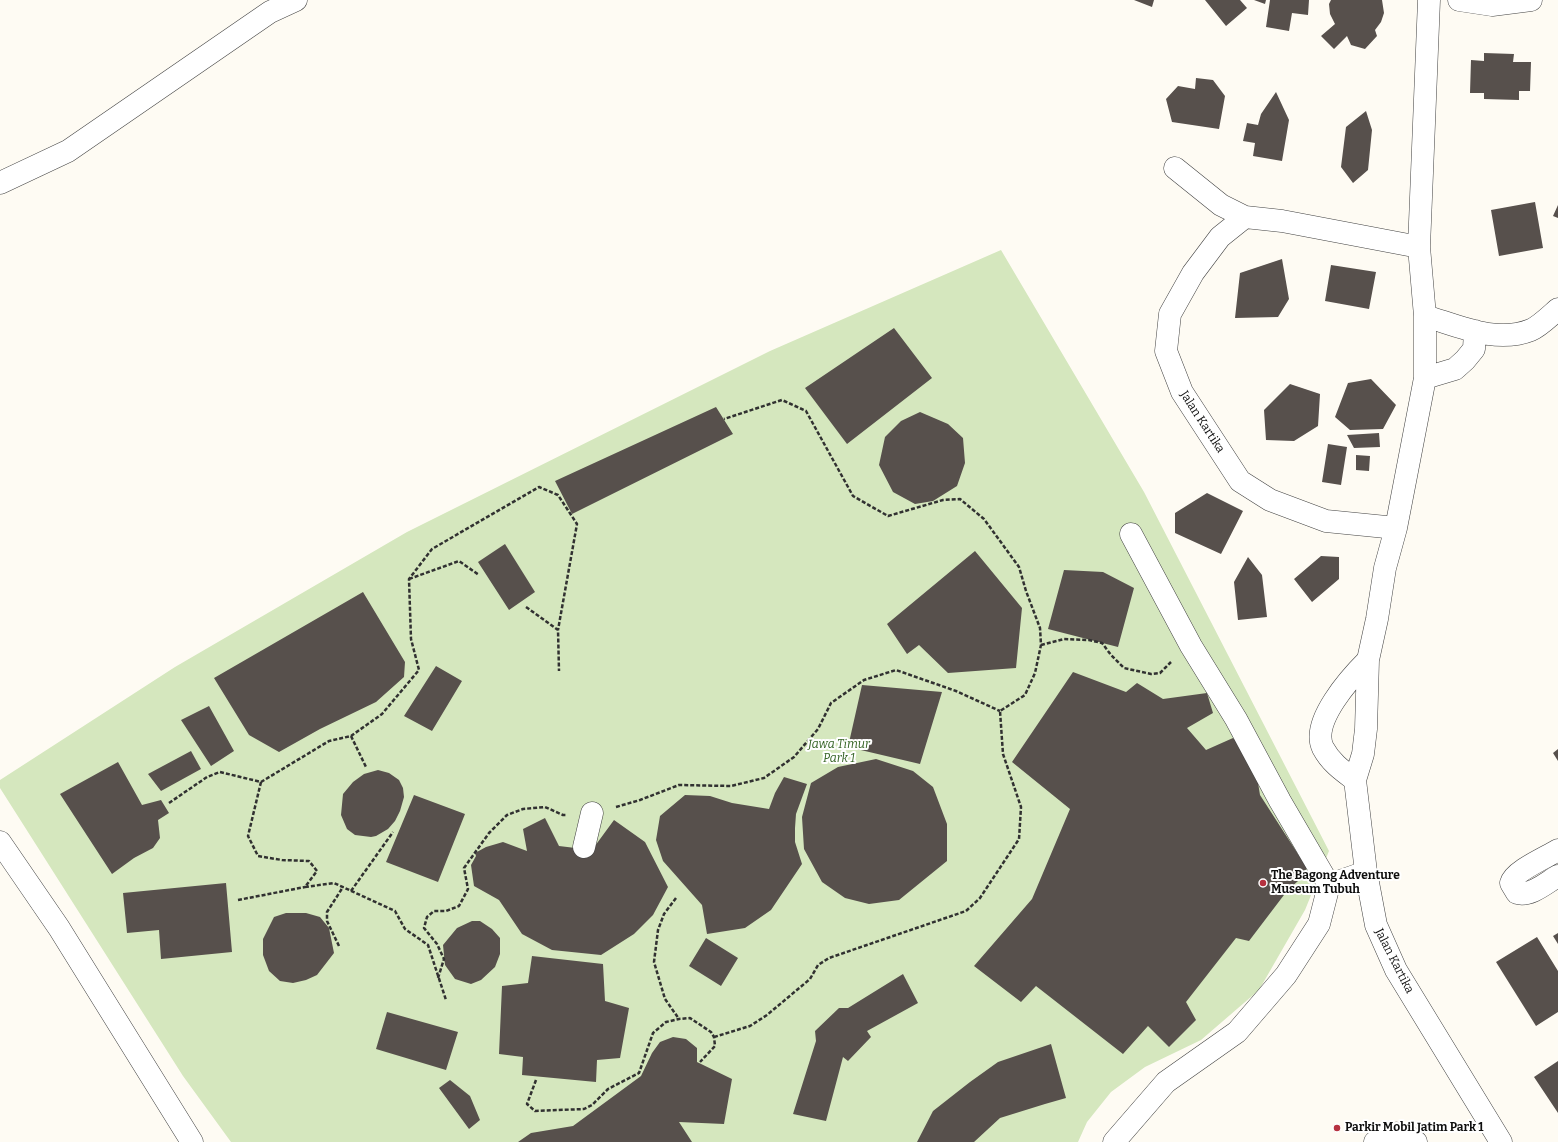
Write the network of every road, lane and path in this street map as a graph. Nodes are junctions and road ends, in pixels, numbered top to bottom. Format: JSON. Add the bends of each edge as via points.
{"nodes":[{"id":1,"x":296,"y":0,"type":"edge"},
{"id":2,"x":1430,"y":0,"type":"edge"},
{"id":3,"x":1459,"y":0,"type":"edge"},
{"id":4,"x":1532,"y":0,"type":"edge"},
{"id":5,"x":1175,"y":168,"type":"dead end"},
{"id":6,"x":0,"y":183,"type":"edge"},
{"id":7,"x":1245,"y":217,"type":"junction"},
{"id":8,"x":1419,"y":247,"type":"junction"},
{"id":9,"x":1558,"y":309,"type":"edge"},
{"id":10,"x":1425,"y":316,"type":"junction"},
{"id":11,"x":1475,"y":331,"type":"junction"},
{"id":12,"x":1425,"y":378,"type":"junction"},
{"id":13,"x":724,"y":419,"type":"dead end"},
{"id":14,"x":1396,"y":528,"type":"junction"},
{"id":15,"x":1131,"y":534,"type":"dead end"},
{"id":16,"x":479,"y":575,"type":"dead end"},
{"id":17,"x":409,"y":579,"type":"junction"},
{"id":18,"x":526,"y":607,"type":"dead end"},
{"id":19,"x":558,"y":630,"type":"junction"},
{"id":20,"x":1041,"y":645,"type":"junction"},
{"id":21,"x":1368,"y":660,"type":"junction"},
{"id":22,"x":559,"y":671,"type":"dead end"},
{"id":23,"x":1160,"y":673,"type":"dead end"},
{"id":24,"x":1000,"y":711,"type":"junction"},
{"id":25,"x":351,"y":736,"type":"junction"},
{"id":26,"x":366,"y":767,"type":"dead end"},
{"id":27,"x":1355,"y":780,"type":"junction"},
{"id":28,"x":260,"y":782,"type":"junction"},
{"id":29,"x":168,"y":803,"type":"dead end"},
{"id":30,"x":592,"y":813,"type":"junction"},
{"id":31,"x":393,"y":832,"type":"dead end"},
{"id":32,"x":0,"y":842,"type":"edge"},
{"id":33,"x":584,"y":847,"type":"dead end"},
{"id":34,"x":1558,"y":850,"type":"edge"},
{"id":35,"x":1366,"y":872,"type":"junction"},
{"id":36,"x":1558,"y":876,"type":"edge"},
{"id":37,"x":1329,"y":885,"type":"junction"},
{"id":38,"x":306,"y":887,"type":"junction"},
{"id":39,"x":343,"y":887,"type":"junction"},
{"id":40,"x":351,"y":891,"type":"junction"},
{"id":41,"x":676,"y":898,"type":"dead end"},
{"id":42,"x":238,"y":900,"type":"dead end"},
{"id":43,"x":339,"y":946,"type":"dead end"},
{"id":44,"x":438,"y":978,"type":"junction"},
{"id":45,"x":446,"y":1000,"type":"dead end"},
{"id":46,"x":679,"y":1019,"type":"junction"},
{"id":47,"x":714,"y":1037,"type":"junction"},
{"id":48,"x":700,"y":1062,"type":"dead end"},
{"id":49,"x":536,"y":1080,"type":"dead end"},
{"id":50,"x":192,"y":1142,"type":"edge"},
{"id":51,"x":1114,"y":1142,"type":"edge"},
{"id":52,"x":1375,"y":1142,"type":"edge"},
{"id":53,"x":1416,"y":1142,"type":"edge"},
{"id":54,"x":1501,"y":1142,"type":"edge"}],
"edges":[{"from":1,"to":6,"type":"street","via":[[270,12],[68,151]]},
{"from":2,"to":8,"type":"street"},
{"from":3,"to":4,"type":"street","via":[[1492,5]]},
{"from":5,"to":7,"type":"street","via":[[1221,205]]},
{"from":7,"to":8,"type":"street","via":[[1282,221]]},
{"from":7,"to":14,"type":"street","name":"Jalan Kartika","via":[[1220,237],[1193,273],[1170,314],[1166,351],[1182,392],[1240,481],[1270,500],[1326,521]]},
{"from":8,"to":10,"type":"street"},
{"from":9,"to":11,"type":"street","via":[[1532,329],[1513,335],[1496,336]]},
{"from":10,"to":11,"type":"street"},
{"from":10,"to":12,"type":"street"},
{"from":11,"to":12,"type":"street","via":[[1474,349],[1465,360],[1455,369]]},
{"from":12,"to":14,"type":"street"},
{"from":13,"to":20,"type":"path","via":[[782,400],[806,411],[852,496],[888,516],[943,500],[960,499],[984,519],[1020,567],[1040,628]]},
{"from":14,"to":21,"type":"street","name":"Jalan Kartika","via":[[1384,568]]},
{"from":15,"to":37,"type":"street","via":[[1191,646],[1236,719]]},
{"from":16,"to":17,"type":"path","via":[[459,561]]},
{"from":17,"to":19,"type":"path","via":[[432,549],[539,487],[558,495],[577,524]]},
{"from":17,"to":25,"type":"path","via":[[411,639],[419,670],[382,714]]},
{"from":18,"to":19,"type":"path"},
{"from":19,"to":22,"type":"path"},
{"from":20,"to":23,"type":"path","via":[[1064,639],[1095,642],[1102,644],[1124,668],[1151,674]]},
{"from":20,"to":24,"type":"path","via":[[1035,673],[1025,696]]},
{"from":21,"to":27,"type":"street","name":"Jalan Kartika","via":[[1366,729]]},
{"from":21,"to":27,"type":"street","via":[[1350,678],[1336,698],[1326,716],[1320,736],[1322,747],[1332,763]]},
{"from":24,"to":30,"type":"path","via":[[956,691],[896,670],[864,680],[831,703],[818,729],[794,757],[764,778],[731,786],[679,785],[640,800]]},
{"from":24,"to":47,"type":"path","via":[[1004,754],[1021,807],[1018,839],[974,905],[966,911],[829,958],[818,965],[810,979],[767,1015],[750,1026]]},
{"from":25,"to":26,"type":"path"},
{"from":25,"to":28,"type":"path","via":[[329,741]]},
{"from":27,"to":35,"type":"street","name":"Jalan Kartika"},
{"from":28,"to":29,"type":"path","via":[[220,772],[207,777]]},
{"from":28,"to":38,"type":"path","via":[[248,836],[258,856],[309,861],[317,871]]},
{"from":30,"to":33,"type":"street"},
{"from":30,"to":44,"type":"path","via":[[563,815],[545,807],[523,809],[507,815],[489,833],[464,868],[468,889],[459,906],[446,911],[434,911],[427,917],[424,928],[437,944],[444,959]]},
{"from":31,"to":40,"type":"path"},
{"from":32,"to":50,"type":"street","via":[[59,928]]},
{"from":34,"to":36,"type":"street","via":[[1519,872],[1512,878],[1511,883],[1517,893],[1523,895]]},
{"from":35,"to":37,"type":"street"},
{"from":35,"to":54,"type":"street","name":"Jalan Kartika","via":[[1376,925],[1396,970]]},
{"from":37,"to":51,"type":"street","via":[[1319,924],[1286,975],[1237,1032],[1166,1082]]},
{"from":38,"to":39,"type":"path","via":[[334,883]]},
{"from":38,"to":42,"type":"path"},
{"from":39,"to":40,"type":"path"},
{"from":39,"to":43,"type":"path","via":[[327,912],[327,921]]},
{"from":40,"to":44,"type":"path","via":[[395,911],[405,929],[428,946]]},
{"from":41,"to":46,"type":"path","via":[[664,914],[658,930],[654,962],[665,999]]},
{"from":44,"to":45,"type":"path"},
{"from":46,"to":47,"type":"path","via":[[690,1018],[711,1032]]},
{"from":46,"to":49,"type":"path","via":[[666,1022],[653,1033],[639,1073],[608,1089],[592,1105],[584,1109],[535,1111],[527,1104]]},
{"from":47,"to":48,"type":"path","via":[[714,1046]]},
{"from":52,"to":53,"type":"street","via":[[1388,1134],[1399,1133]]}]}
